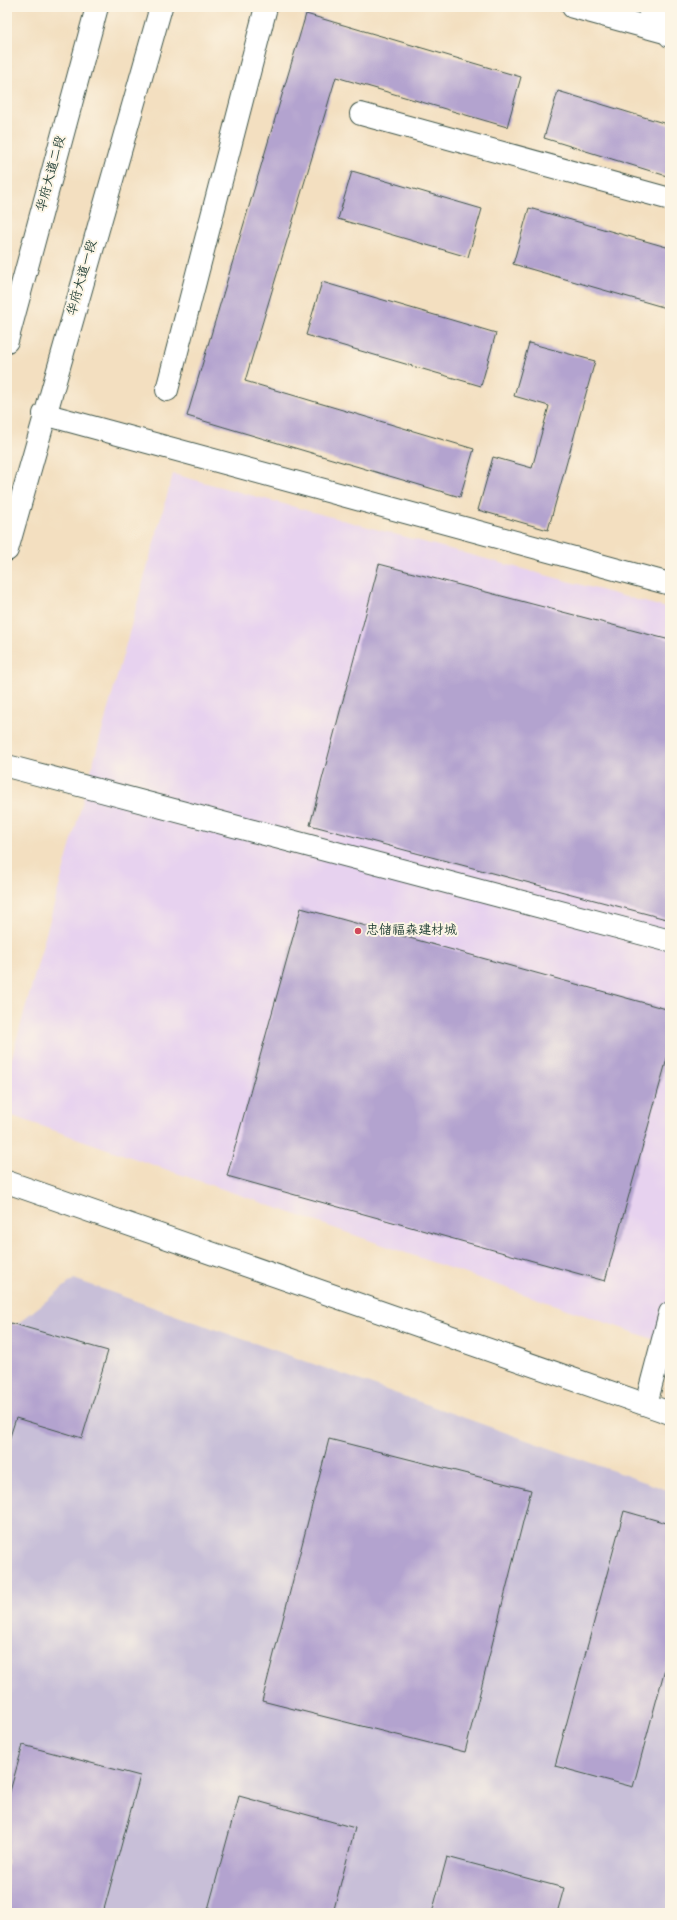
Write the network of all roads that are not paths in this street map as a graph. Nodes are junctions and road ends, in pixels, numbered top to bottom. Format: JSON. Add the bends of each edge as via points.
{"nodes":[{"id":1,"x":97,"y":7,"type":"edge"},
{"id":2,"x":161,"y":7,"type":"edge"},
{"id":3,"x":266,"y":7,"type":"edge"},
{"id":4,"x":573,"y":7,"type":"edge"},
{"id":5,"x":648,"y":7,"type":"edge"},
{"id":6,"x":669,"y":35,"type":"edge"},
{"id":7,"x":361,"y":114,"type":"dead end"},
{"id":8,"x":670,"y":199,"type":"edge"},
{"id":9,"x":7,"y":341,"type":"edge"},
{"id":10,"x":167,"y":390,"type":"dead end"},
{"id":11,"x":44,"y":414,"type":"junction"},
{"id":12,"x":7,"y":550,"type":"edge"},
{"id":13,"x":670,"y":584,"type":"edge"},
{"id":14,"x":7,"y":766,"type":"edge"},
{"id":15,"x":670,"y":941,"type":"edge"},
{"id":16,"x":7,"y":1182,"type":"edge"},
{"id":17,"x":669,"y":1321,"type":"edge"},
{"id":18,"x":646,"y":1404,"type":"junction"},
{"id":19,"x":670,"y":1413,"type":"edge"}],
"edges":[{"from":1,"to":9,"type":"street","name":"华府大道二段"},
{"from":2,"to":11,"type":"street","name":"华府大道一段"},
{"from":3,"to":10,"type":"street"},
{"from":4,"to":6,"type":"street"},
{"from":5,"to":6,"type":"street"},
{"from":7,"to":8,"type":"street"},
{"from":11,"to":12,"type":"street","name":"华府大道一段"},
{"from":11,"to":13,"type":"street"},
{"from":14,"to":15,"type":"street"},
{"from":16,"to":18,"type":"street"},
{"from":17,"to":18,"type":"street"},
{"from":18,"to":19,"type":"street"}]}
